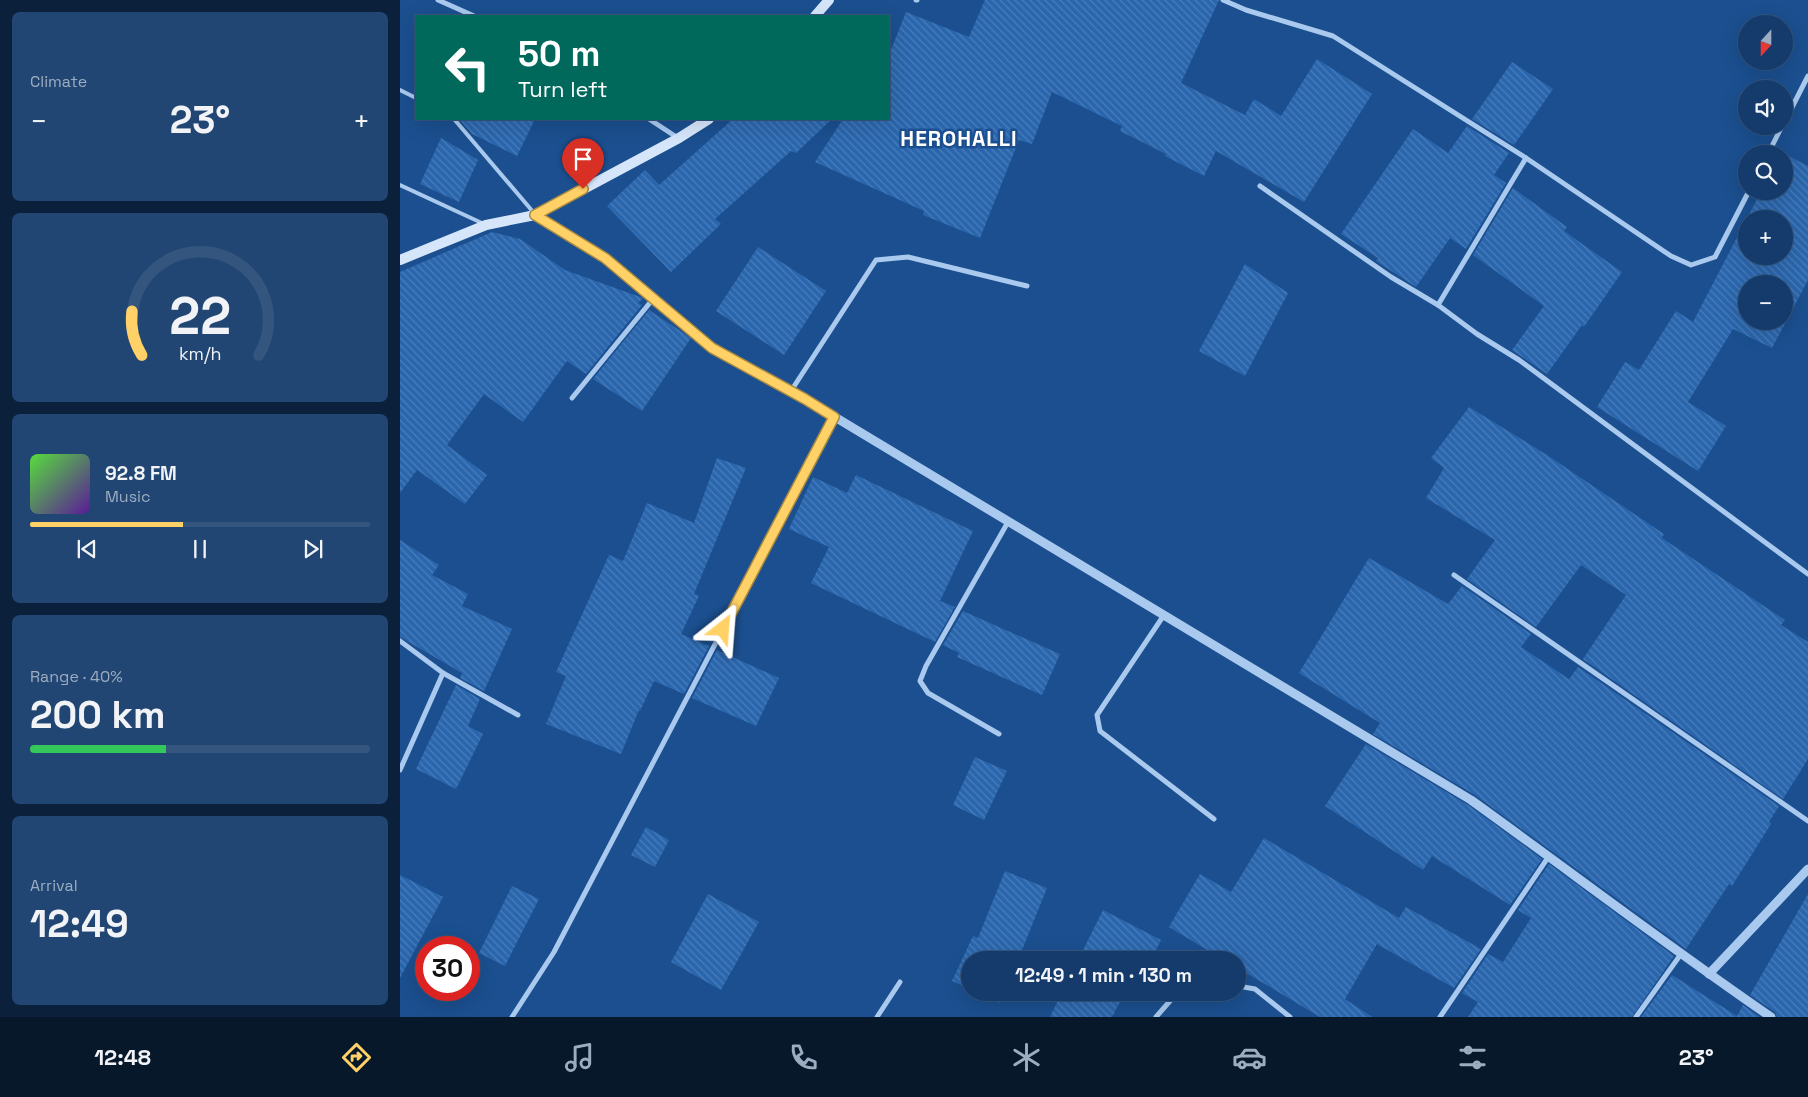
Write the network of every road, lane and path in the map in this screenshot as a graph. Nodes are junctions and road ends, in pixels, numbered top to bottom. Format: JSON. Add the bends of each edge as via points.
{"nodes":[{"id":1,"x":438,"y":0,"type":"edge"},
{"id":2,"x":827,"y":0,"type":"edge"},
{"id":3,"x":1223,"y":0,"type":"edge"},
{"id":4,"x":472,"y":15,"type":"edge"},
{"id":5,"x":816,"y":15,"type":"edge"},
{"id":6,"x":1808,"y":76,"type":"edge"},
{"id":7,"x":400,"y":90,"type":"edge"},
{"id":8,"x":415,"y":98,"type":"edge"},
{"id":9,"x":1793,"y":105,"type":"edge"},
{"id":10,"x":455,"y":120,"type":"edge"},
{"id":11,"x":651,"y":120,"type":"edge"},
{"id":12,"x":707,"y":120,"type":"edge"},
{"id":13,"x":679,"y":138,"type":"junction"},
{"id":14,"x":1526,"y":158,"type":"junction"},
{"id":15,"x":400,"y":185,"type":"edge"},
{"id":16,"x":1260,"y":186,"type":"dead end"},
{"id":17,"x":1744,"y":200,"type":"edge"},
{"id":18,"x":535,"y":215,"type":"junction"},
{"id":19,"x":486,"y":225,"type":"junction"},
{"id":20,"x":400,"y":260,"type":"edge"},
{"id":21,"x":1027,"y":286,"type":"dead end"},
{"id":22,"x":653,"y":299,"type":"junction"},
{"id":23,"x":1438,"y":305,"type":"junction"},
{"id":24,"x":791,"y":391,"type":"junction"},
{"id":25,"x":572,"y":398,"type":"dead end"},
{"id":26,"x":834,"y":417,"type":"junction"},
{"id":27,"x":1008,"y":522,"type":"junction"},
{"id":28,"x":1808,"y":574,"type":"edge"},
{"id":29,"x":1454,"y":575,"type":"dead end"},
{"id":30,"x":1164,"y":615,"type":"junction"},
{"id":31,"x":400,"y":641,"type":"edge"},
{"id":32,"x":443,"y":673,"type":"junction"},
{"id":33,"x":518,"y":716,"type":"dead end"},
{"id":34,"x":999,"y":734,"type":"dead end"},
{"id":35,"x":400,"y":770,"type":"edge"},
{"id":36,"x":1214,"y":820,"type":"dead end"},
{"id":37,"x":1808,"y":821,"type":"edge"},
{"id":38,"x":1549,"y":856,"type":"junction"},
{"id":39,"x":1808,"y":869,"type":"edge"},
{"id":40,"x":1681,"y":954,"type":"junction"},
{"id":41,"x":1709,"y":974,"type":"junction"},
{"id":42,"x":900,"y":982,"type":"dead end"},
{"id":43,"x":1246,"y":987,"type":"edge"},
{"id":44,"x":1171,"y":1001,"type":"edge"},
{"id":45,"x":512,"y":1017,"type":"edge"},
{"id":46,"x":877,"y":1017,"type":"edge"},
{"id":47,"x":1156,"y":1017,"type":"edge"},
{"id":48,"x":1290,"y":1017,"type":"edge"},
{"id":49,"x":1440,"y":1017,"type":"edge"},
{"id":50,"x":1636,"y":1017,"type":"edge"},
{"id":51,"x":1771,"y":1017,"type":"edge"}],
"edges":[{"from":1,"to":4,"type":"street"},
{"from":2,"to":5,"type":"main road"},
{"from":3,"to":14,"type":"street","via":[[1333,36]]},
{"from":6,"to":9,"type":"street"},
{"from":7,"to":8,"type":"lane"},
{"from":10,"to":18,"type":"lane"},
{"from":11,"to":13,"type":"street"},
{"from":12,"to":13,"type":"main road"},
{"from":13,"to":18,"type":"main road"},
{"from":14,"to":17,"type":"street","via":[[1671,256],[1691,265],[1715,257]]},
{"from":14,"to":23,"type":"street"},
{"from":15,"to":19,"type":"lane"},
{"from":16,"to":23,"type":"street","via":[[1390,276]]},
{"from":18,"to":19,"type":"main road"},
{"from":18,"to":22,"type":"street","via":[[605,258]]},
{"from":19,"to":20,"type":"main road"},
{"from":21,"to":24,"type":"street","via":[[908,257],[876,260]]},
{"from":22,"to":24,"type":"street","via":[[712,348]]},
{"from":22,"to":25,"type":"street"},
{"from":23,"to":28,"type":"street","via":[[1519,360]]},
{"from":24,"to":26,"type":"street"},
{"from":26,"to":27,"type":"street"},
{"from":26,"to":45,"type":"street","via":[[554,952]]},
{"from":27,"to":30,"type":"street"},
{"from":27,"to":34,"type":"street","via":[[920,681],[928,692]]},
{"from":29,"to":37,"type":"street"},
{"from":30,"to":36,"type":"street","via":[[1097,716],[1100,731]]},
{"from":30,"to":38,"type":"street","via":[[1471,800]]},
{"from":31,"to":32,"type":"street"},
{"from":32,"to":33,"type":"street"},
{"from":32,"to":35,"type":"street"},
{"from":38,"to":40,"type":"street"},
{"from":38,"to":49,"type":"street"},
{"from":39,"to":41,"type":"street"},
{"from":40,"to":41,"type":"street"},
{"from":40,"to":50,"type":"street"},
{"from":41,"to":51,"type":"street"},
{"from":42,"to":46,"type":"street"},
{"from":43,"to":48,"type":"street","via":[[1255,989]]},
{"from":44,"to":47,"type":"street"}]}
